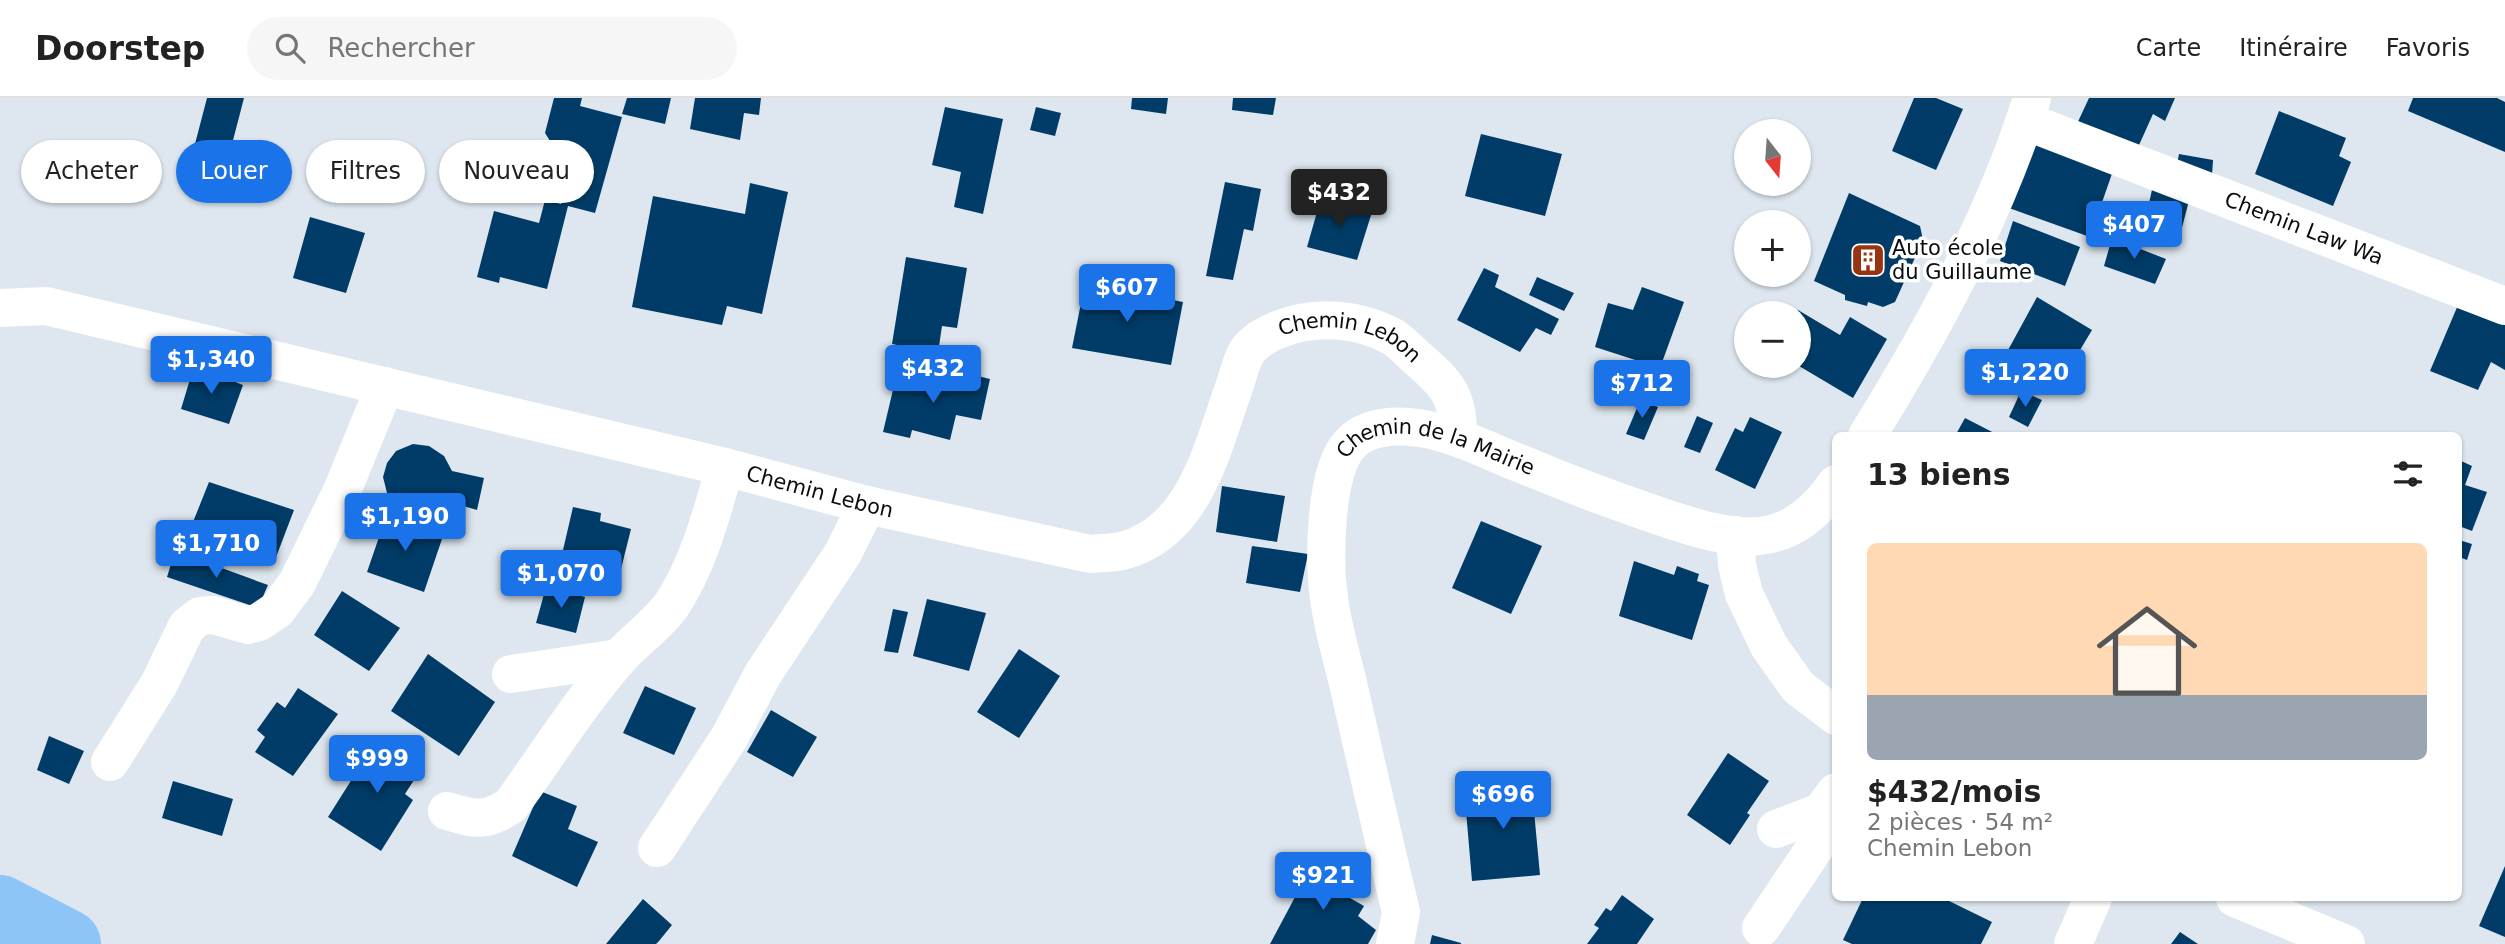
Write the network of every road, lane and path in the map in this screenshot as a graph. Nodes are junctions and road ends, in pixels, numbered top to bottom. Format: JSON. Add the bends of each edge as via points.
{"nodes":[{"id":1,"x":2029,"y":110,"type":"edge"},
{"id":2,"x":2505,"y":306,"type":"edge"},
{"id":3,"x":0,"y":308,"type":"edge"},
{"id":4,"x":385,"y":386,"type":"junction"},
{"id":5,"x":1870,"y":432,"type":"edge"},
{"id":6,"x":1458,"y":438,"type":"junction"},
{"id":7,"x":725,"y":467,"type":"junction"},
{"id":8,"x":1832,"y":489,"type":"edge"},
{"id":9,"x":867,"y":505,"type":"junction"},
{"id":10,"x":1735,"y":535,"type":"junction"},
{"id":11,"x":620,"y":658,"type":"junction"},
{"id":12,"x":511,"y":674,"type":"dead end"},
{"id":13,"x":1832,"y":713,"type":"edge"},
{"id":14,"x":110,"y":762,"type":"dead end"},
{"id":15,"x":1828,"y":802,"type":"edge"},
{"id":16,"x":447,"y":811,"type":"dead end"},
{"id":17,"x":1776,"y":829,"type":"dead end"},
{"id":18,"x":657,"y":848,"type":"dead end"},
{"id":19,"x":2092,"y":901,"type":"edge"},
{"id":20,"x":2242,"y":901,"type":"edge"},
{"id":21,"x":1761,"y":928,"type":"dead end"},
{"id":22,"x":1395,"y":944,"type":"edge"},
{"id":23,"x":2073,"y":944,"type":"edge"},
{"id":24,"x":2346,"y":944,"type":"edge"}],
"edges":[{"from":1,"to":2,"type":"street","name":"Chemin Law Wa"},
{"from":1,"to":5,"type":"street","via":[[1988,216],[1917,356]]},
{"from":3,"to":4,"type":"street","name":"Chemin Lebon","via":[[46,306]]},
{"from":4,"to":7,"type":"street","name":"Chemin Lebon"},
{"from":4,"to":14,"type":"street","via":[[342,491],[297,583],[276,610],[259,622],[248,625],[213,615],[200,616],[187,626],[159,684]]},
{"from":6,"to":9,"type":"street","name":"Chemin Lebon","via":[[1458,417],[1443,381],[1394,338],[1364,325],[1299,321],[1268,334],[1247,351],[1200,483],[1179,514],[1146,541],[1121,551],[1090,554]]},
{"from":6,"to":10,"type":"street","name":"Chemin de la Mairie","via":[[1588,492],[1692,527]]},
{"from":6,"to":22,"type":"street","name":"Chemin de la Mairie","via":[[1421,428],[1392,426],[1368,431],[1350,443],[1339,459],[1327,521],[1329,598],[1401,912]]},
{"from":7,"to":9,"type":"street","name":"Chemin Lebon"},
{"from":7,"to":11,"type":"street","via":[[713,510],[671,606]]},
{"from":8,"to":10,"type":"street","name":"Chemin de la Mairie","via":[[1802,521],[1758,536]]},
{"from":9,"to":18,"type":"street","via":[[843,552]]},
{"from":10,"to":13,"type":"street","via":[[1744,594],[1769,646],[1798,687]]},
{"from":11,"to":12,"type":"street"},
{"from":11,"to":16,"type":"street","via":[[511,805],[483,819]]},
{"from":15,"to":17,"type":"street"},
{"from":15,"to":21,"type":"street","via":[[1816,846]]},
{"from":19,"to":23,"type":"street"},
{"from":20,"to":24,"type":"street"}]}
